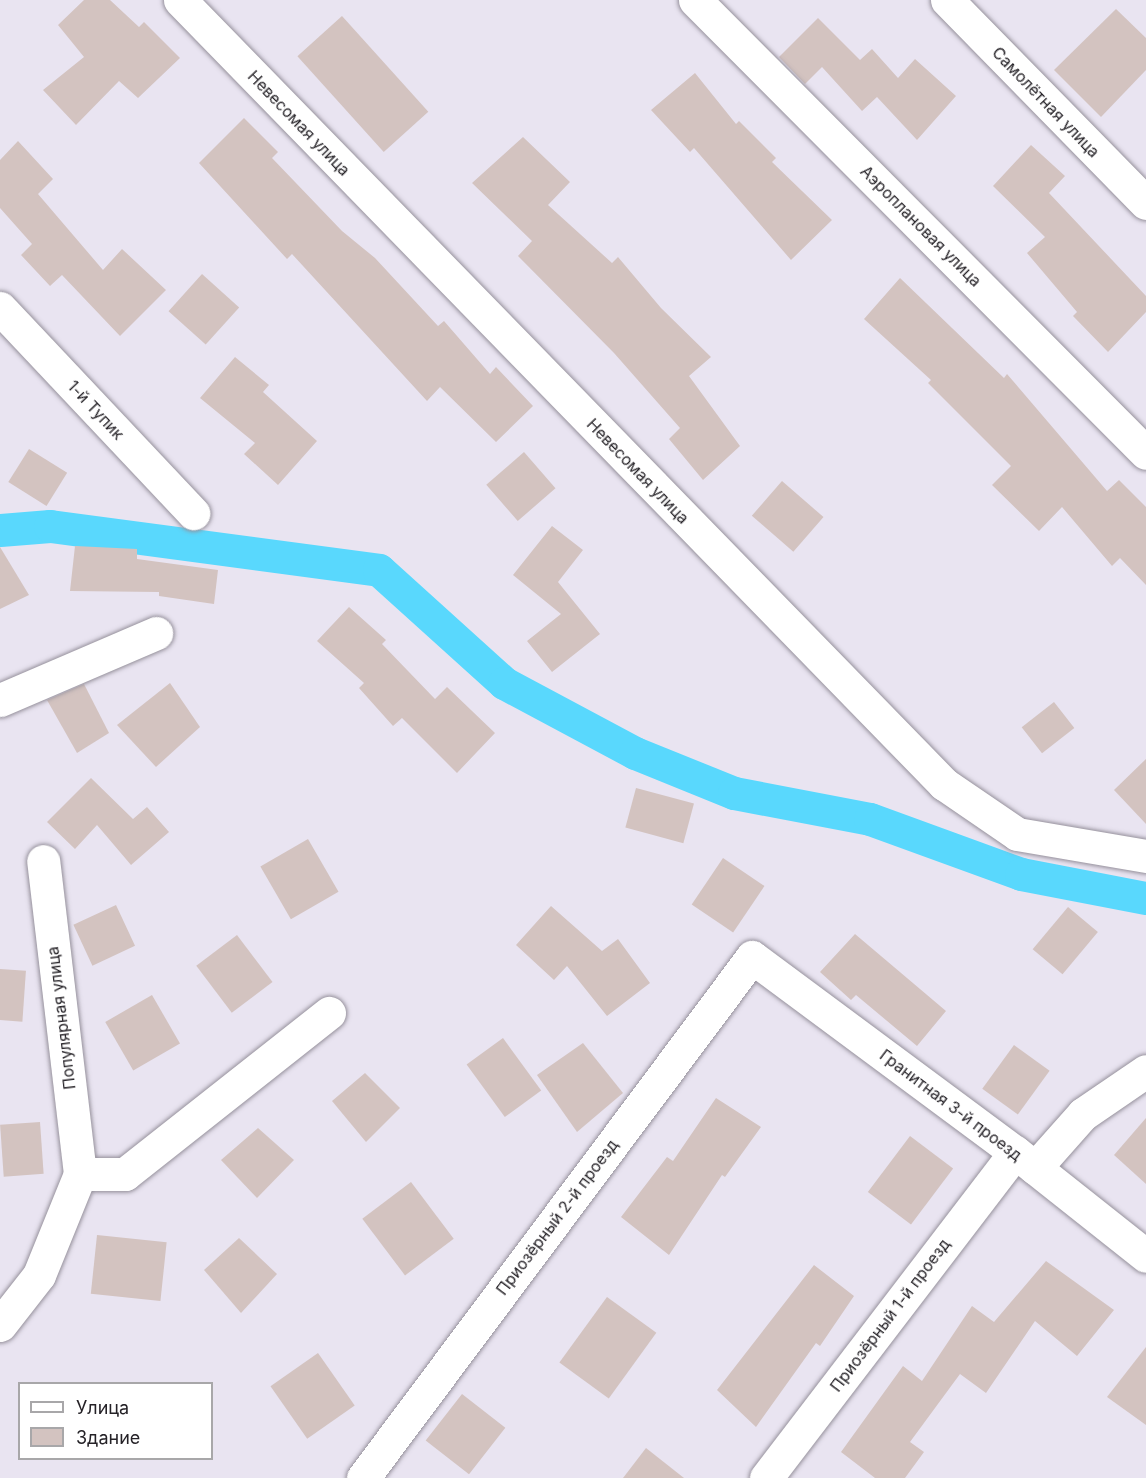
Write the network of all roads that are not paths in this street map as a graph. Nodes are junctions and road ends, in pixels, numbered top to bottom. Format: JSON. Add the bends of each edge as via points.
{"nodes":[{"id":1,"x":180,"y":0,"type":"edge"},
{"id":2,"x":695,"y":0,"type":"edge"},
{"id":3,"x":946,"y":0,"type":"edge"},
{"id":4,"x":1146,"y":203,"type":"edge"},
{"id":5,"x":0,"y":308,"type":"edge"},
{"id":6,"x":1146,"y":453,"type":"edge"},
{"id":7,"x":193,"y":513,"type":"dead end"},
{"id":8,"x":156,"y":633,"type":"dead end"},
{"id":9,"x":0,"y":700,"type":"edge"},
{"id":10,"x":1146,"y":856,"type":"edge"},
{"id":11,"x":43,"y":861,"type":"dead end"},
{"id":12,"x":752,"y":957,"type":"joint"},
{"id":13,"x":329,"y":1013,"type":"dead end"},
{"id":14,"x":1146,"y":1071,"type":"edge"},
{"id":15,"x":1025,"y":1160,"type":"junction"},
{"id":16,"x":80,"y":1174,"type":"junction"},
{"id":17,"x":1146,"y":1256,"type":"edge"},
{"id":18,"x":0,"y":1325,"type":"edge"},
{"id":19,"x":363,"y":1478,"type":"edge"},
{"id":20,"x":766,"y":1478,"type":"edge"}],
"edges":[{"from":1,"to":10,"type":"street","name":"Невесомая улица","via":[[944,784],[1017,834]]},
{"from":2,"to":6,"type":"street","name":"Аэроплановая улица"},
{"from":3,"to":4,"type":"street","name":"Самолётная улица"},
{"from":5,"to":7,"type":"street","name":"1-й Тупик"},
{"from":8,"to":9,"type":"street"},
{"from":11,"to":16,"type":"street","name":"Популярная улица"},
{"from":12,"to":15,"type":"street","name":"Гранитная 3-й проезд"},
{"from":12,"to":19,"type":"street","name":"Приозёрный 2-й проезд"},
{"from":13,"to":16,"type":"street","via":[[125,1173]]},
{"from":14,"to":15,"type":"street","name":"Приозёрный 1-й проезд"},
{"from":15,"to":17,"type":"street","name":"Гранитная 3-й проезд"},
{"from":15,"to":20,"type":"street","name":"Приозёрный 1-й проезд"},
{"from":16,"to":18,"type":"street","name":"Популярная улица","via":[[39,1275]]}]}
